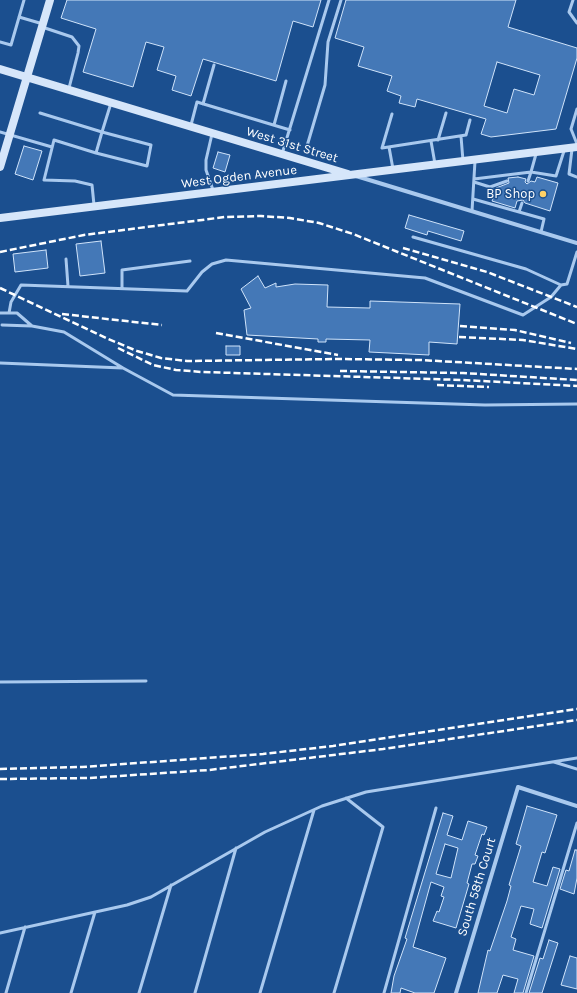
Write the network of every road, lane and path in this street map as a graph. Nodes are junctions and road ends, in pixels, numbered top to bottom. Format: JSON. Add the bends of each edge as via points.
{"nodes":[{"id":1,"x":24,"y":0,"type":"edge"},
{"id":2,"x":50,"y":0,"type":"edge"},
{"id":3,"x":329,"y":0,"type":"edge"},
{"id":4,"x":341,"y":0,"type":"edge"},
{"id":5,"x":573,"y":0,"type":"edge"},
{"id":6,"x":19,"y":17,"type":"junction"},
{"id":7,"x":577,"y":23,"type":"edge"},
{"id":8,"x":42,"y":26,"type":"junction"},
{"id":9,"x":0,"y":42,"type":"edge"},
{"id":10,"x":214,"y":65,"type":"dead end"},
{"id":11,"x":0,"y":69,"type":"edge"},
{"id":12,"x":26,"y":77,"type":"junction"},
{"id":13,"x":286,"y":81,"type":"dead end"},
{"id":14,"x":68,"y":90,"type":"junction"},
{"id":15,"x":111,"y":103,"type":"junction"},
{"id":16,"x":203,"y":104,"type":"junction"},
{"id":17,"x":577,"y":109,"type":"edge"},
{"id":18,"x":446,"y":112,"type":"dead end"},
{"id":19,"x":40,"y":113,"type":"dead end"},
{"id":20,"x":392,"y":114,"type":"dead end"},
{"id":21,"x":470,"y":120,"type":"dead end"},
{"id":22,"x":274,"y":125,"type":"junction"},
{"id":23,"x":191,"y":127,"type":"junction"},
{"id":24,"x":290,"y":130,"type":"junction"},
{"id":25,"x":0,"y":132,"type":"edge"},
{"id":26,"x":102,"y":132,"type":"junction"},
{"id":27,"x":212,"y":134,"type":"junction"},
{"id":28,"x":10,"y":135,"type":"junction"},
{"id":29,"x":461,"y":136,"type":"junction"},
{"id":30,"x":438,"y":140,"type":"junction"},
{"id":31,"x":431,"y":141,"type":"junction"},
{"id":32,"x":307,"y":146,"type":"dead end"},
{"id":33,"x":52,"y":147,"type":"junction"},
{"id":34,"x":389,"y":147,"type":"junction"},
{"id":35,"x":573,"y":147,"type":"edge"},
{"id":36,"x":536,"y":152,"type":"junction"},
{"id":37,"x":96,"y":153,"type":"junction"},
{"id":38,"x":282,"y":154,"type":"junction"},
{"id":39,"x":475,"y":159,"type":"junction"},
{"id":40,"x":463,"y":161,"type":"junction"},
{"id":41,"x":435,"y":164,"type":"junction"},
{"id":42,"x":0,"y":167,"type":"edge"},
{"id":43,"x":393,"y":170,"type":"junction"},
{"id":44,"x":531,"y":172,"type":"junction"},
{"id":45,"x":352,"y":175,"type":"junction"},
{"id":46,"x":577,"y":176,"type":"edge"},
{"id":47,"x":474,"y":180,"type":"junction"},
{"id":48,"x":507,"y":180,"type":"dead end"},
{"id":49,"x":528,"y":181,"type":"dead end"},
{"id":50,"x":490,"y":187,"type":"junction"},
{"id":51,"x":214,"y":192,"type":"junction"},
{"id":52,"x":495,"y":193,"type":"dead end"},
{"id":53,"x":473,"y":198,"type":"junction"},
{"id":54,"x":522,"y":203,"type":"dead end"},
{"id":55,"x":95,"y":207,"type":"junction"},
{"id":56,"x":472,"y":211,"type":"junction"},
{"id":57,"x":519,"y":212,"type":"junction"},
{"id":58,"x":0,"y":218,"type":"edge"},
{"id":59,"x":541,"y":232,"type":"junction"},
{"id":60,"x":413,"y":237,"type":"dead end"},
{"id":61,"x":577,"y":243,"type":"edge"},
{"id":62,"x":577,"y":252,"type":"edge"},
{"id":63,"x":66,"y":259,"type":"dead end"},
{"id":64,"x":190,"y":261,"type":"dead end"},
{"id":65,"x":561,"y":285,"type":"junction"},
{"id":66,"x":68,"y":286,"type":"junction"},
{"id":67,"x":122,"y":288,"type":"junction"},
{"id":68,"x":0,"y":313,"type":"edge"},
{"id":69,"x":9,"y":313,"type":"junction"},
{"id":70,"x":1,"y":325,"type":"edge"},
{"id":71,"x":32,"y":326,"type":"junction"},
{"id":72,"x":0,"y":364,"type":"edge"},
{"id":73,"x":123,"y":368,"type":"junction"},
{"id":74,"x":577,"y":404,"type":"edge"},
{"id":75,"x":146,"y":681,"type":"dead end"},
{"id":76,"x":0,"y":682,"type":"edge"},
{"id":77,"x":577,"y":758,"type":"edge"},
{"id":78,"x":553,"y":762,"type":"junction"},
{"id":79,"x":577,"y":769,"type":"edge"},
{"id":80,"x":346,"y":798,"type":"junction"},
{"id":81,"x":577,"y":806,"type":"edge"},
{"id":82,"x":436,"y":808,"type":"dead end"},
{"id":83,"x":314,"y":810,"type":"junction"},
{"id":84,"x":577,"y":823,"type":"edge"},
{"id":85,"x":236,"y":848,"type":"junction"},
{"id":86,"x":171,"y":886,"type":"junction"},
{"id":87,"x":95,"y":912,"type":"junction"},
{"id":88,"x":25,"y":927,"type":"junction"},
{"id":89,"x":0,"y":933,"type":"edge"},
{"id":90,"x":6,"y":993,"type":"edge"},
{"id":91,"x":71,"y":993,"type":"edge"},
{"id":92,"x":139,"y":993,"type":"edge"},
{"id":93,"x":195,"y":993,"type":"edge"},
{"id":94,"x":260,"y":993,"type":"edge"},
{"id":95,"x":334,"y":993,"type":"edge"},
{"id":96,"x":384,"y":993,"type":"edge"},
{"id":97,"x":456,"y":993,"type":"edge"},
{"id":98,"x":526,"y":993,"type":"edge"}],
"edges":[{"from":1,"to":6,"type":"lane"},
{"from":2,"to":8,"type":"main road"},
{"from":3,"to":24,"type":"lane"},
{"from":4,"to":32,"type":"lane","via":[[328,42],[325,85]]},
{"from":5,"to":7,"type":"lane","via":[[569,12]]},
{"from":6,"to":8,"type":"lane"},
{"from":6,"to":9,"type":"lane","via":[[11,45]]},
{"from":8,"to":12,"type":"main road"},
{"from":8,"to":14,"type":"lane","via":[[72,37],[78,46]]},
{"from":10,"to":16,"type":"lane"},
{"from":11,"to":12,"type":"main road","name":"West 31st Street"},
{"from":12,"to":14,"type":"main road","name":"West 31st Street"},
{"from":12,"to":28,"type":"main road"},
{"from":13,"to":22,"type":"lane"},
{"from":14,"to":15,"type":"main road","name":"West 31st Street"},
{"from":15,"to":23,"type":"main road","name":"West 31st Street"},
{"from":15,"to":26,"type":"lane"},
{"from":16,"to":22,"type":"lane"},
{"from":16,"to":23,"type":"lane","via":[[197,102]]},
{"from":17,"to":35,"type":"lane","via":[[572,129]]},
{"from":18,"to":30,"type":"lane"},
{"from":19,"to":26,"type":"lane"},
{"from":20,"to":34,"type":"lane","via":[[382,148]]},
{"from":21,"to":29,"type":"lane","via":[[466,136]]},
{"from":22,"to":24,"type":"lane"},
{"from":23,"to":27,"type":"main road","name":"West 31st Street"},
{"from":24,"to":38,"type":"lane"},
{"from":25,"to":28,"type":"lane"},
{"from":26,"to":37,"type":"lane"},
{"from":26,"to":37,"type":"lane","via":[[150,145],[147,166]]},
{"from":27,"to":38,"type":"main road","name":"West 31st Street"},
{"from":27,"to":51,"type":"lane","via":[[206,170]]},
{"from":28,"to":33,"type":"lane"},
{"from":28,"to":42,"type":"main road"},
{"from":29,"to":30,"type":"lane"},
{"from":29,"to":40,"type":"lane"},
{"from":30,"to":31,"type":"lane"},
{"from":31,"to":34,"type":"lane"},
{"from":31,"to":41,"type":"lane"},
{"from":33,"to":37,"type":"lane","via":[[54,140]]},
{"from":33,"to":55,"type":"lane","via":[[44,180],[75,181],[92,185]]},
{"from":34,"to":43,"type":"lane"},
{"from":35,"to":36,"type":"main road","name":"West Ogden Avenue"},
{"from":35,"to":44,"type":"lane","via":[[556,176]]},
{"from":35,"to":46,"type":"lane","via":[[569,174]]},
{"from":36,"to":39,"type":"main road","name":"West Ogden Avenue"},
{"from":36,"to":44,"type":"lane"},
{"from":38,"to":45,"type":"main road","name":"West 31st Street"},
{"from":39,"to":40,"type":"main road","name":"West Ogden Avenue"},
{"from":39,"to":47,"type":"lane"},
{"from":40,"to":41,"type":"main road","name":"West Ogden Avenue"},
{"from":41,"to":43,"type":"main road","name":"West Ogden Avenue"},
{"from":43,"to":45,"type":"main road","name":"West Ogden Avenue"},
{"from":44,"to":47,"type":"lane"},
{"from":44,"to":49,"type":"lane"},
{"from":45,"to":51,"type":"main road","name":"West Ogden Avenue"},
{"from":45,"to":56,"type":"street","name":"West 31st Street"},
{"from":47,"to":50,"type":"lane"},
{"from":47,"to":53,"type":"lane"},
{"from":48,"to":50,"type":"lane"},
{"from":50,"to":52,"type":"lane"},
{"from":51,"to":55,"type":"main road","name":"West Ogden Avenue"},
{"from":53,"to":56,"type":"lane"},
{"from":53,"to":57,"type":"lane"},
{"from":54,"to":57,"type":"lane"},
{"from":55,"to":58,"type":"main road","name":"West Ogden Avenue"},
{"from":56,"to":59,"type":"street","name":"West 31st Street"},
{"from":57,"to":59,"type":"lane","via":[[544,219]]},
{"from":59,"to":61,"type":"street","name":"West 31st Street"},
{"from":60,"to":65,"type":"lane","via":[[526,269]]},
{"from":62,"to":65,"type":"lane","via":[[567,284]]},
{"from":63,"to":66,"type":"lane"},
{"from":64,"to":67,"type":"lane","via":[[122,270]]},
{"from":65,"to":67,"type":"lane","via":[[551,296],[523,316],[425,278],[226,260],[212,264],[187,291]]},
{"from":66,"to":67,"type":"lane"},
{"from":66,"to":69,"type":"lane","via":[[21,285],[11,302]]},
{"from":68,"to":69,"type":"lane"},
{"from":69,"to":71,"type":"lane","via":[[17,313]]},
{"from":70,"to":71,"type":"lane"},
{"from":71,"to":73,"type":"lane","via":[[64,332]]},
{"from":72,"to":73,"type":"lane"},
{"from":73,"to":74,"type":"lane","via":[[173,396],[485,405]]},
{"from":75,"to":76,"type":"lane"},
{"from":77,"to":78,"type":"lane"},
{"from":78,"to":79,"type":"lane"},
{"from":78,"to":80,"type":"lane","via":[[366,792]]},
{"from":80,"to":83,"type":"lane"},
{"from":80,"to":95,"type":"lane","via":[[383,827]]},
{"from":81,"to":97,"type":"street","name":"South 58th Court","via":[[518,787]]},
{"from":82,"to":96,"type":"lane"},
{"from":83,"to":85,"type":"lane"},
{"from":83,"to":94,"type":"lane"},
{"from":84,"to":98,"type":"lane"},
{"from":85,"to":86,"type":"lane"},
{"from":85,"to":93,"type":"lane"},
{"from":86,"to":87,"type":"lane","via":[[151,897]]},
{"from":86,"to":92,"type":"lane"},
{"from":87,"to":88,"type":"lane"},
{"from":87,"to":91,"type":"lane"},
{"from":88,"to":89,"type":"lane"},
{"from":88,"to":90,"type":"lane"}]}
